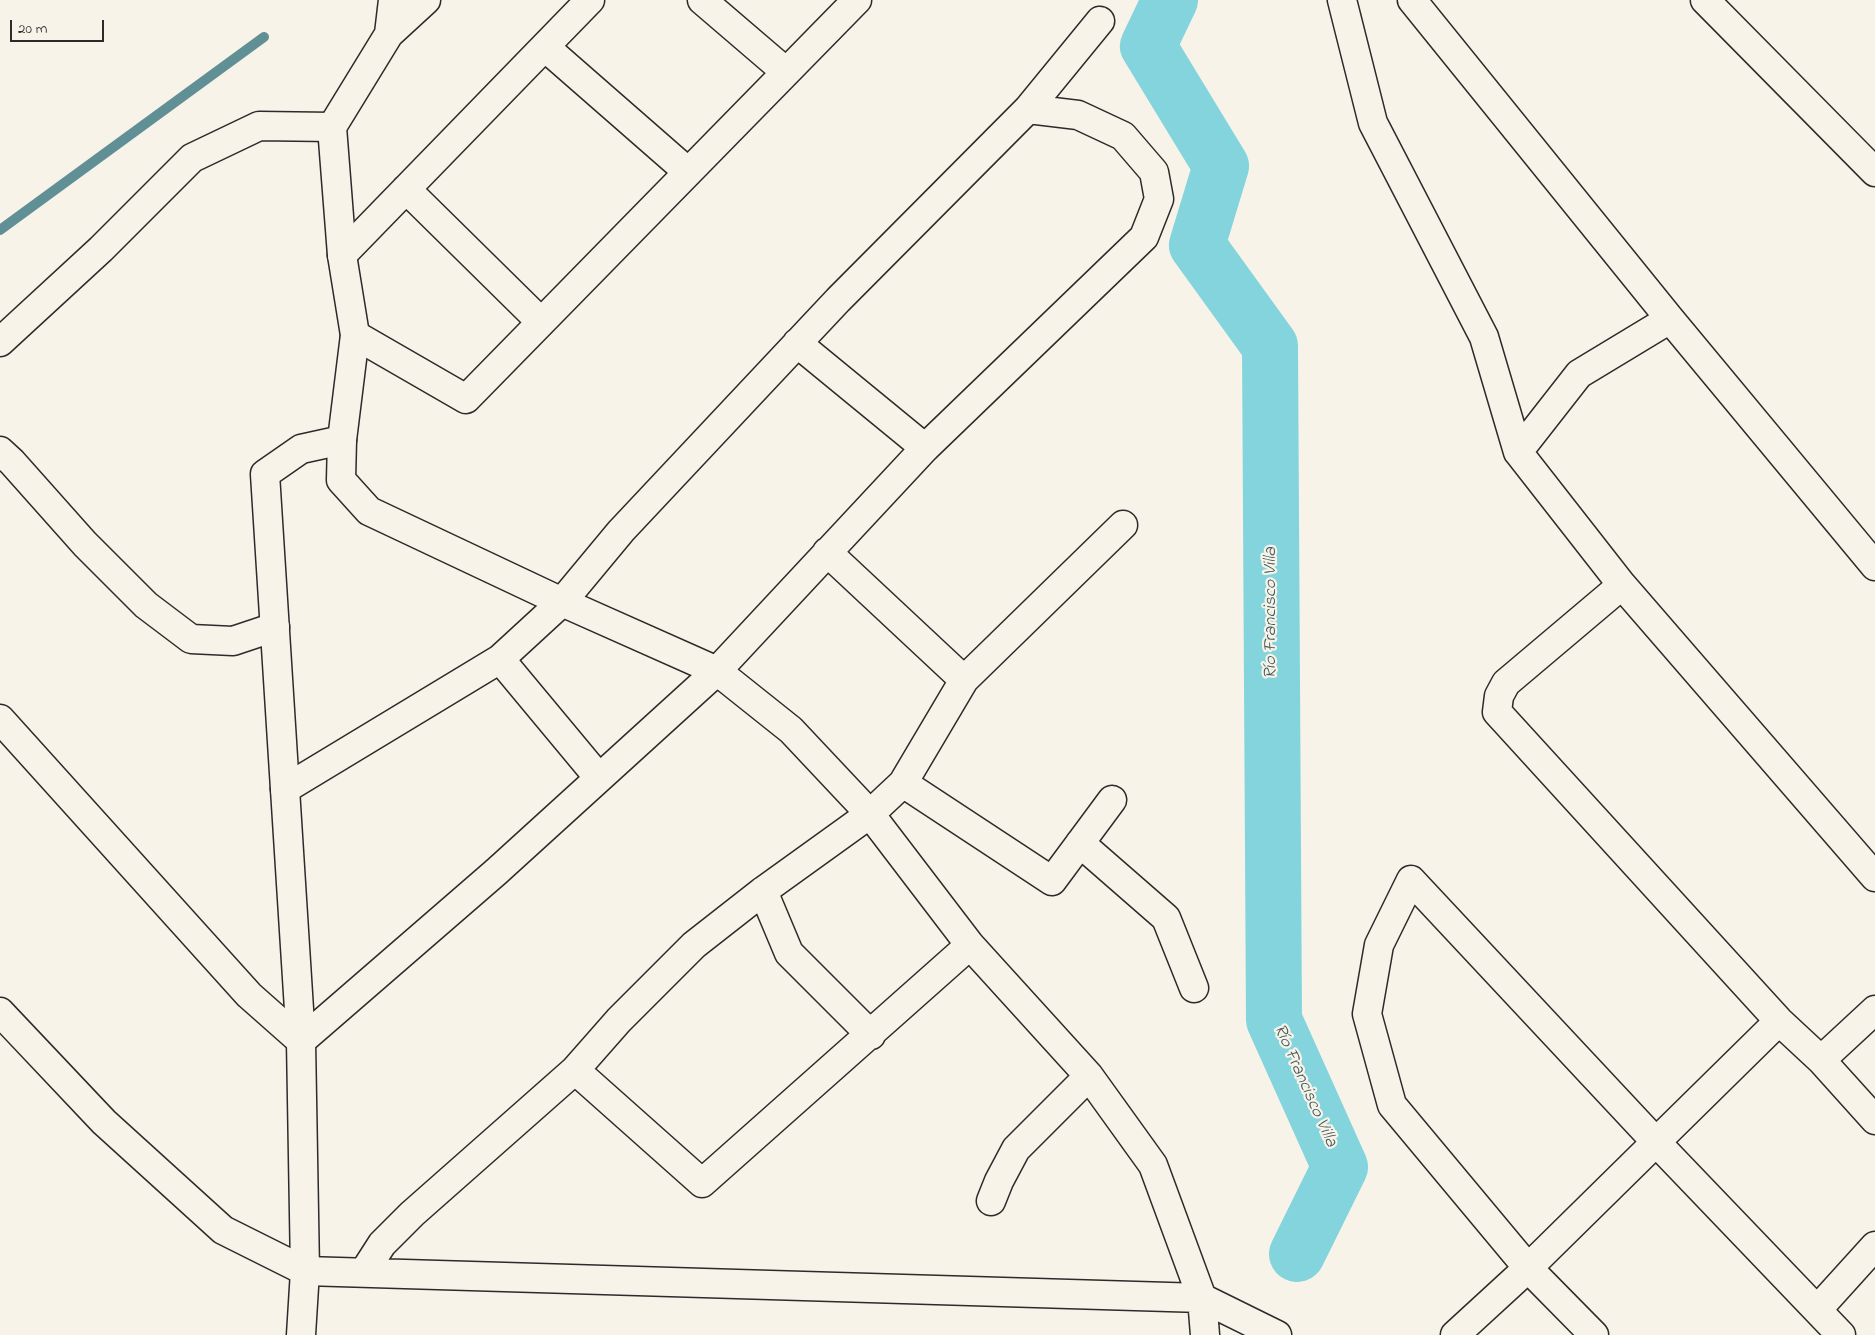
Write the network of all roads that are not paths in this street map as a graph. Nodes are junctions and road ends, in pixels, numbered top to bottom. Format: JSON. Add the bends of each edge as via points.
{"nodes":[{"id":1,"x":393,"y":0,"type":"edge"},
{"id":2,"x":426,"y":0,"type":"edge"},
{"id":3,"x":590,"y":0,"type":"edge"},
{"id":4,"x":702,"y":0,"type":"edge"},
{"id":5,"x":857,"y":0,"type":"edge"},
{"id":6,"x":1342,"y":0,"type":"edge"},
{"id":7,"x":1412,"y":0,"type":"edge"},
{"id":8,"x":1705,"y":0,"type":"edge"},
{"id":9,"x":1100,"y":21,"type":"dead end"},
{"id":10,"x":389,"y":34,"type":"junction"},
{"id":11,"x":544,"y":47,"type":"junction"},
{"id":12,"x":786,"y":72,"type":"junction"},
{"id":13,"x":1028,"y":109,"type":"junction"},
{"id":14,"x":332,"y":127,"type":"junction"},
{"id":15,"x":688,"y":172,"type":"junction"},
{"id":16,"x":1875,"y":172,"type":"edge"},
{"id":17,"x":406,"y":189,"type":"junction"},
{"id":18,"x":342,"y":255,"type":"junction"},
{"id":19,"x":1670,"y":320,"type":"junction"},
{"id":20,"x":541,"y":322,"type":"junction"},
{"id":21,"x":355,"y":334,"type":"junction"},
{"id":22,"x":0,"y":342,"type":"edge"},
{"id":23,"x":797,"y":343,"type":"junction"},
{"id":24,"x":342,"y":440,"type":"junction"},
{"id":25,"x":925,"y":448,"type":"junction"},
{"id":26,"x":0,"y":452,"type":"edge"},
{"id":27,"x":1518,"y":452,"type":"junction"},
{"id":28,"x":1123,"y":525,"type":"dead end"},
{"id":29,"x":827,"y":552,"type":"junction"},
{"id":30,"x":1875,"y":566,"type":"edge"},
{"id":31,"x":1622,"y":585,"type":"junction"},
{"id":32,"x":562,"y":602,"type":"junction"},
{"id":33,"x":275,"y":627,"type":"junction"},
{"id":34,"x":500,"y":659,"type":"junction"},
{"id":35,"x":717,"y":671,"type":"junction"},
{"id":36,"x":964,"y":680,"type":"junction"},
{"id":37,"x":0,"y":719,"type":"edge"},
{"id":38,"x":599,"y":778,"type":"junction"},
{"id":39,"x":903,"y":783,"type":"junction"},
{"id":40,"x":285,"y":789,"type":"junction"},
{"id":41,"x":1112,"y":800,"type":"dead end"},
{"id":42,"x":870,"y":814,"type":"junction"},
{"id":43,"x":1080,"y":843,"type":"junction"},
{"id":44,"x":1875,"y":877,"type":"edge"},
{"id":45,"x":763,"y":891,"type":"junction"},
{"id":46,"x":970,"y":945,"type":"junction"},
{"id":47,"x":1194,"y":988,"type":"dead end"},
{"id":48,"x":1875,"y":1010,"type":"edge"},
{"id":49,"x":0,"y":1012,"type":"edge"},
{"id":50,"x":1779,"y":1021,"type":"junction"},
{"id":51,"x":871,"y":1035,"type":"junction"},
{"id":52,"x":301,"y":1041,"type":"junction"},
{"id":53,"x":1821,"y":1060,"type":"junction"},
{"id":54,"x":575,"y":1070,"type":"junction"},
{"id":55,"x":1090,"y":1076,"type":"junction"},
{"id":56,"x":1875,"y":1120,"type":"edge"},
{"id":57,"x":1656,"y":1142,"type":"junction"},
{"id":58,"x":991,"y":1201,"type":"dead end"},
{"id":59,"x":1875,"y":1246,"type":"edge"},
{"id":60,"x":1528,"y":1268,"type":"junction"},
{"id":61,"x":305,"y":1271,"type":"junction"},
{"id":62,"x":364,"y":1272,"type":"junction"},
{"id":63,"x":1202,"y":1298,"type":"junction"},
{"id":64,"x":1817,"y":1310,"type":"junction"},
{"id":65,"x":300,"y":1335,"type":"edge"},
{"id":66,"x":1205,"y":1335,"type":"edge"},
{"id":67,"x":1277,"y":1335,"type":"edge"},
{"id":68,"x":1456,"y":1335,"type":"edge"},
{"id":69,"x":1594,"y":1335,"type":"edge"},
{"id":70,"x":1841,"y":1335,"type":"edge"}],
"edges":[{"from":1,"to":10,"type":"street"},
{"from":2,"to":10,"type":"street"},
{"from":3,"to":11,"type":"street"},
{"from":4,"to":12,"type":"street"},
{"from":5,"to":12,"type":"street"},
{"from":6,"to":27,"type":"street","via":[[1373,123],[1484,337]]},
{"from":7,"to":19,"type":"street"},
{"from":8,"to":16,"type":"street"},
{"from":9,"to":13,"type":"street"},
{"from":10,"to":14,"type":"street"},
{"from":11,"to":15,"type":"street"},
{"from":11,"to":17,"type":"street"},
{"from":12,"to":15,"type":"street"},
{"from":13,"to":23,"type":"street"},
{"from":13,"to":25,"type":"street","via":[[1078,114],[1122,136],[1154,172],[1159,199],[1144,238]]},
{"from":14,"to":18,"type":"street"},
{"from":14,"to":22,"type":"street","via":[[259,126],[192,158],[101,249]]},
{"from":15,"to":20,"type":"street"},
{"from":17,"to":18,"type":"street"},
{"from":17,"to":20,"type":"street"},
{"from":18,"to":21,"type":"street"},
{"from":19,"to":27,"type":"street","via":[[1579,374]]},
{"from":19,"to":30,"type":"street"},
{"from":20,"to":21,"type":"street","via":[[466,399]]},
{"from":21,"to":24,"type":"street"},
{"from":23,"to":25,"type":"street"},
{"from":23,"to":32,"type":"street","via":[[621,531]]},
{"from":24,"to":32,"type":"street","via":[[341,480],[369,511]]},
{"from":24,"to":33,"type":"street","via":[[301,448],[265,474]]},
{"from":25,"to":29,"type":"street"},
{"from":26,"to":33,"type":"street","via":[[146,605],[191,639],[233,641]]},
{"from":27,"to":31,"type":"street"},
{"from":28,"to":36,"type":"street"},
{"from":29,"to":35,"type":"street"},
{"from":29,"to":36,"type":"street"},
{"from":31,"to":44,"type":"street"},
{"from":31,"to":50,"type":"street","via":[[1506,683],[1499,696],[1497,712]]},
{"from":32,"to":34,"type":"street"},
{"from":32,"to":35,"type":"street"},
{"from":33,"to":40,"type":"street"},
{"from":34,"to":38,"type":"street"},
{"from":34,"to":40,"type":"street"},
{"from":35,"to":38,"type":"street"},
{"from":35,"to":42,"type":"street","via":[[791,730]]},
{"from":36,"to":39,"type":"street"},
{"from":37,"to":52,"type":"street","via":[[249,995]]},
{"from":38,"to":52,"type":"street"},
{"from":39,"to":42,"type":"street"},
{"from":39,"to":43,"type":"street","via":[[1052,881]]},
{"from":40,"to":52,"type":"street"},
{"from":41,"to":43,"type":"street"},
{"from":42,"to":45,"type":"street"},
{"from":42,"to":46,"type":"street"},
{"from":43,"to":47,"type":"street","via":[[1166,918]]},
{"from":45,"to":51,"type":"street","via":[[789,953]]},
{"from":45,"to":54,"type":"street","via":[[694,945],[619,1020]]},
{"from":46,"to":51,"type":"street"},
{"from":46,"to":55,"type":"street"},
{"from":48,"to":53,"type":"street"},
{"from":49,"to":61,"type":"street","via":[[104,1122],[223,1230]]},
{"from":50,"to":53,"type":"street"},
{"from":50,"to":57,"type":"street"},
{"from":51,"to":54,"type":"street","via":[[702,1183]]},
{"from":52,"to":61,"type":"street"},
{"from":53,"to":56,"type":"street"},
{"from":54,"to":62,"type":"street","via":[[406,1220],[382,1244]]},
{"from":55,"to":58,"type":"street","via":[[1016,1149]]},
{"from":55,"to":63,"type":"street","via":[[1153,1165]]},
{"from":57,"to":60,"type":"street"},
{"from":57,"to":60,"type":"street","via":[[1411,880],[1379,945],[1367,1014],[1392,1105]]},
{"from":57,"to":64,"type":"street"},
{"from":59,"to":64,"type":"street"},
{"from":60,"to":68,"type":"street"},
{"from":60,"to":69,"type":"street"},
{"from":61,"to":62,"type":"street"},
{"from":61,"to":65,"type":"street"},
{"from":62,"to":63,"type":"street"},
{"from":63,"to":66,"type":"street"},
{"from":63,"to":67,"type":"street"},
{"from":64,"to":70,"type":"street"}]}
